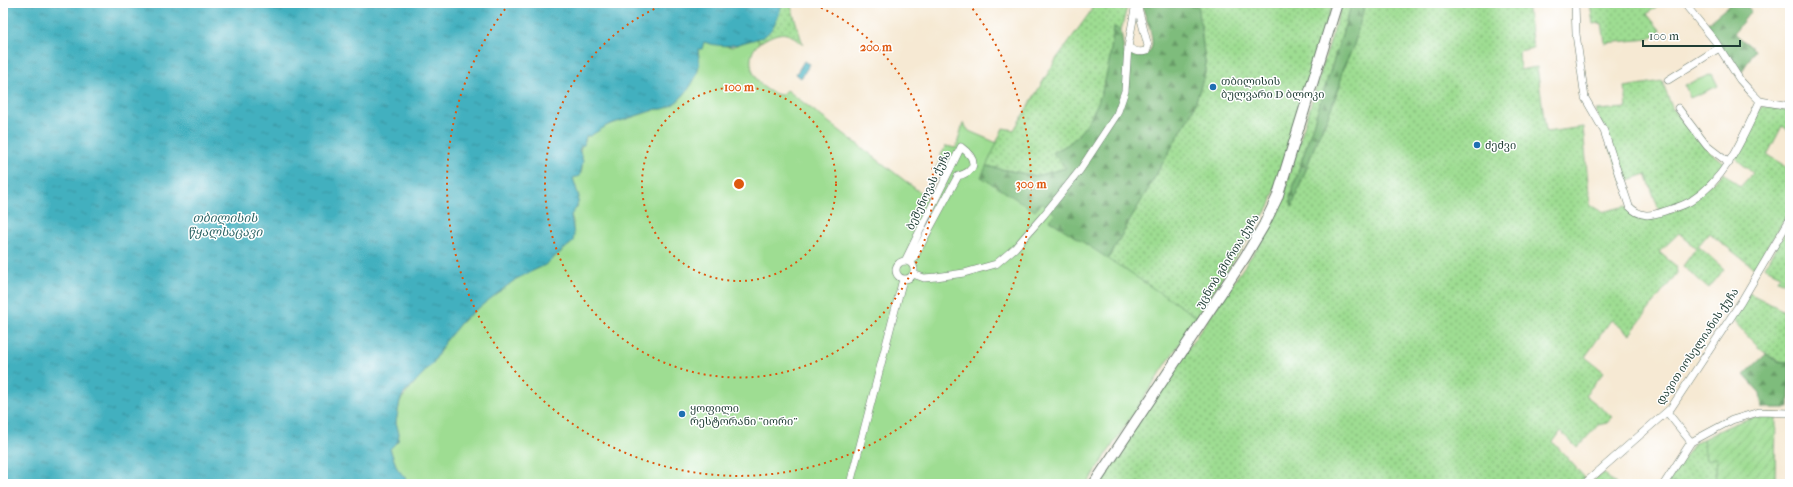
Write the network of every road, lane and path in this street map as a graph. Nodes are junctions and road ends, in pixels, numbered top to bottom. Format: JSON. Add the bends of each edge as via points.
{"nodes":[{"id":1,"x":1136,"y":3,"type":"edge"},
{"id":2,"x":1337,"y":3,"type":"edge"},
{"id":3,"x":1575,"y":3,"type":"edge"},
{"id":4,"x":1684,"y":3,"type":"edge"},
{"id":5,"x":1128,"y":47,"type":"junction"},
{"id":6,"x":1719,"y":48,"type":"junction"},
{"id":7,"x":1668,"y":80,"type":"dead end"},
{"id":8,"x":1760,"y":101,"type":"junction"},
{"id":9,"x":1790,"y":106,"type":"edge"},
{"id":10,"x":1678,"y":108,"type":"dead end"},
{"id":11,"x":1729,"y":163,"type":"junction"},
{"id":12,"x":1790,"y":220,"type":"edge"},
{"id":13,"x":908,"y":262,"type":"junction"},
{"id":14,"x":913,"y":274,"type":"junction"},
{"id":15,"x":903,"y":279,"type":"junction"},
{"id":16,"x":1667,"y":412,"type":"junction"},
{"id":17,"x":1790,"y":413,"type":"edge"},
{"id":18,"x":1691,"y":442,"type":"junction"},
{"id":19,"x":850,"y":484,"type":"edge"},
{"id":20,"x":1094,"y":484,"type":"edge"},
{"id":21,"x":1584,"y":484,"type":"edge"},
{"id":22,"x":1664,"y":484,"type":"edge"}],
"edges":[{"from":1,"to":5,"type":"street"},
{"from":1,"to":5,"type":"street","via":[[1148,46],[1146,51],[1141,52]]},
{"from":2,"to":20,"type":"main road","name":"უცნობ გმირთა ქუჩა","via":[[1277,198],[1264,225],[1241,264]]},
{"from":3,"to":11,"type":"street","via":[[1576,34],[1585,98],[1604,131],[1629,206],[1635,213],[1659,213],[1690,201]]},
{"from":4,"to":6,"type":"street"},
{"from":5,"to":14,"type":"street","via":[[1124,91],[1117,114],[1080,170],[1015,248],[996,264],[985,268],[924,278]]},
{"from":6,"to":7,"type":"street"},
{"from":6,"to":8,"type":"street","via":[[1740,80]]},
{"from":8,"to":9,"type":"street"},
{"from":8,"to":11,"type":"street"},
{"from":10,"to":11,"type":"street","via":[[1707,146]]},
{"from":12,"to":16,"type":"street","name":"დავით იოსელიანის ქუჩა","via":[[1741,302]]},
{"from":13,"to":13,"type":"street","name":"ბეშენოვას ქუჩა","via":[[958,176],[971,169],[972,158],[961,147]]},
{"from":13,"to":14,"type":"street","via":[[914,268]]},
{"from":13,"to":15,"type":"street","via":[[899,263],[896,268],[897,274]]},
{"from":14,"to":15,"type":"street"},
{"from":15,"to":19,"type":"street"},
{"from":16,"to":18,"type":"street"},
{"from":16,"to":21,"type":"street","name":"დავით იოსელიანის ქუჩა"},
{"from":17,"to":18,"type":"street","via":[[1759,412],[1732,420]]},
{"from":18,"to":22,"type":"street"}]}
